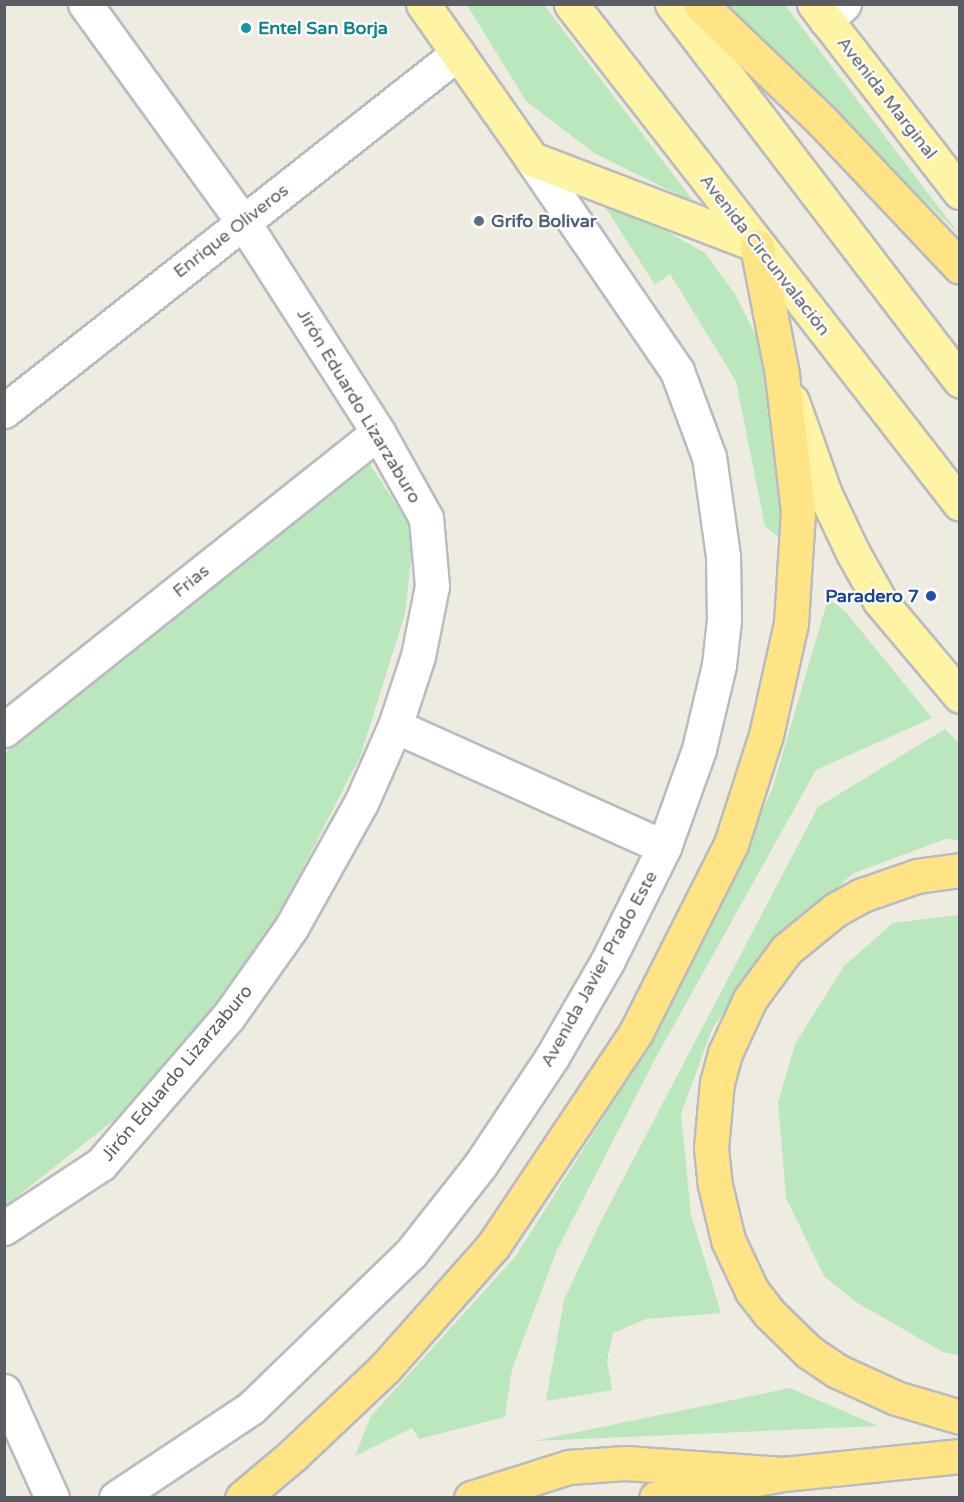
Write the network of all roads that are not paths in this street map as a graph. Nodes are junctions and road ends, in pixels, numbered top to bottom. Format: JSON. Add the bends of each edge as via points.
{"nodes":[{"id":1,"x":85,"y":4,"type":"edge"},
{"id":2,"x":423,"y":4,"type":"edge"},
{"id":3,"x":571,"y":4,"type":"edge"},
{"id":4,"x":672,"y":4,"type":"edge"},
{"id":5,"x":700,"y":4,"type":"edge"},
{"id":6,"x":828,"y":10,"type":"edge"},
{"id":7,"x":458,"y":53,"type":"junction"},
{"id":8,"x":532,"y":159,"type":"junction"},
{"id":9,"x":960,"y":192,"type":"edge"},
{"id":10,"x":243,"y":222,"type":"junction"},
{"id":11,"x":757,"y":246,"type":"junction"},
{"id":12,"x":960,"y":267,"type":"edge"},
{"id":13,"x":782,"y":374,"type":"junction"},
{"id":14,"x":960,"y":381,"type":"edge"},
{"id":15,"x":4,"y":411,"type":"edge"},
{"id":16,"x":378,"y":432,"type":"junction"},
{"id":17,"x":960,"y":504,"type":"edge"},
{"id":18,"x":960,"y":696,"type":"edge"},
{"id":19,"x":395,"y":726,"type":"junction"},
{"id":20,"x":4,"y":730,"type":"edge"},
{"id":21,"x":664,"y":847,"type":"junction"},
{"id":22,"x":960,"y":870,"type":"edge"},
{"id":23,"x":4,"y":1228,"type":"edge"},
{"id":24,"x":4,"y":1391,"type":"edge"},
{"id":25,"x":960,"y":1417,"type":"edge"},
{"id":26,"x":960,"y":1456,"type":"edge"},
{"id":27,"x":783,"y":1474,"type":"junction"},
{"id":28,"x":52,"y":1497,"type":"edge"},
{"id":29,"x":116,"y":1497,"type":"edge"},
{"id":30,"x":242,"y":1497,"type":"edge"},
{"id":31,"x":471,"y":1497,"type":"edge"},
{"id":32,"x":656,"y":1497,"type":"edge"}],
"edges":[{"from":1,"to":10,"type":"street","name":"Jirón Eduardo Lizarzaburo"},
{"from":2,"to":7,"type":"main road"},
{"from":3,"to":11,"type":"main road","name":"Avenida Circunvalación"},
{"from":4,"to":14,"type":"main road"},
{"from":5,"to":12,"type":"highway","via":[[823,122]]},
{"from":6,"to":9,"type":"main road","name":"Avenida Marginal"},
{"from":7,"to":8,"type":"main road"},
{"from":7,"to":10,"type":"street","name":"Enrique Oliveros"},
{"from":8,"to":11,"type":"main road"},
{"from":8,"to":21,"type":"street","name":"Avenida Javier Prado Este","via":[[677,371],[709,457],[723,556],[724,621],[719,666],[699,749]]},
{"from":10,"to":15,"type":"street","name":"Enrique Oliveros"},
{"from":10,"to":16,"type":"street","name":"Jirón Eduardo Lizarzaburo"},
{"from":11,"to":13,"type":"highway"},
{"from":11,"to":17,"type":"main road","name":"Avenida Circunvalación"},
{"from":13,"to":18,"type":"main road","via":[[825,494],[853,553],[880,601]]},
{"from":13,"to":30,"type":"highway","via":[[798,511],[791,623],[766,735],[731,844],[636,1032],[493,1246],[385,1368]]},
{"from":16,"to":19,"type":"street","name":"Jirón Eduardo Lizarzaburo","via":[[426,518],[432,586],[418,656]]},
{"from":16,"to":20,"type":"street","name":"Frias"},
{"from":19,"to":21,"type":"street"},
{"from":19,"to":23,"type":"street","name":"Jirón Eduardo Lizarzaburo","via":[[361,803],[291,928],[228,1017],[100,1164]]},
{"from":21,"to":29,"type":"street","name":"Avenida Javier Prado Este","via":[[607,962],[552,1057],[481,1164],[411,1253],[251,1408]]},
{"from":22,"to":25,"type":"highway","via":[[917,876],[862,895],[835,910],[786,950],[750,999],[725,1053],[713,1112],[711,1148],[728,1240],[752,1291],[769,1313],[809,1352],[837,1371],[896,1398]]},
{"from":24,"to":28,"type":"street"},
{"from":26,"to":27,"type":"highway"},
{"from":27,"to":31,"type":"highway","via":[[614,1464],[558,1470]]},
{"from":27,"to":32,"type":"highway"}]}
